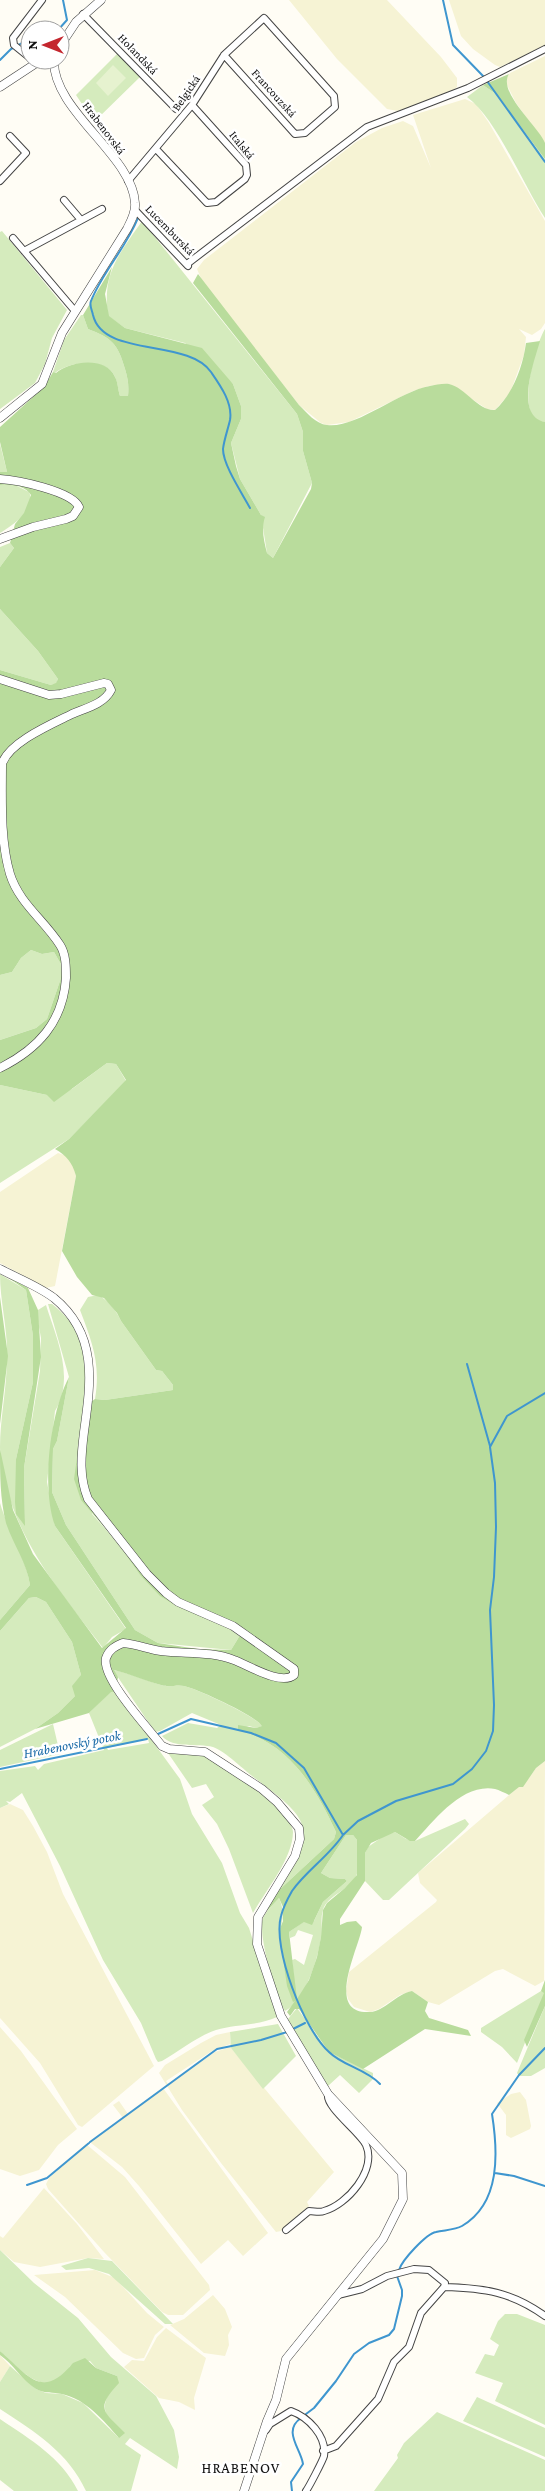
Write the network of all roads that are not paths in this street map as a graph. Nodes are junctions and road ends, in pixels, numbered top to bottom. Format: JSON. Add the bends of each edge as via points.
{"nodes":[{"id":1,"x":42,"y":0,"type":"edge"},
{"id":2,"x":101,"y":0,"type":"edge"},
{"id":3,"x":83,"y":14,"type":"junction"},
{"id":4,"x":264,"y":18,"type":"joint"},
{"id":5,"x":26,"y":20,"type":"edge"},
{"id":6,"x":20,"y":28,"type":"edge"},
{"id":7,"x":70,"y":32,"type":"edge"},
{"id":8,"x":545,"y":49,"type":"edge"},
{"id":9,"x":20,"y":50,"type":"edge"},
{"id":10,"x":224,"y":55,"type":"junction"},
{"id":11,"x":22,"y":70,"type":"edge"},
{"id":12,"x":55,"y":70,"type":"edge"},
{"id":13,"x":0,"y":88,"type":"edge"},
{"id":14,"x":192,"y":105,"type":"junction"},
{"id":15,"x":176,"y":109,"type":"dead end"},
{"id":16,"x":10,"y":136,"type":"dead end"},
{"id":17,"x":157,"y":150,"type":"junction"},
{"id":18,"x":0,"y":181,"type":"edge"},
{"id":19,"x":128,"y":181,"type":"junction"},
{"id":20,"x":64,"y":200,"type":"dead end"},
{"id":21,"x":102,"y":209,"type":"dead end"},
{"id":22,"x":135,"y":210,"type":"junction"},
{"id":23,"x":81,"y":220,"type":"junction"},
{"id":24,"x":13,"y":238,"type":"dead end"},
{"id":25,"x":24,"y":252,"type":"junction"},
{"id":26,"x":76,"y":311,"type":"junction"},
{"id":27,"x":0,"y":418,"type":"edge"},
{"id":28,"x":0,"y":479,"type":"edge"},
{"id":29,"x":0,"y":540,"type":"edge"},
{"id":30,"x":0,"y":679,"type":"edge"},
{"id":31,"x":0,"y":1068,"type":"edge"},
{"id":32,"x":0,"y":1269,"type":"edge"},
{"id":33,"x":328,"y":2094,"type":"junction"},
{"id":34,"x":286,"y":2230,"type":"dead end"},
{"id":35,"x":444,"y":2288,"type":"junction"},
{"id":36,"x":338,"y":2295,"type":"junction"},
{"id":37,"x":545,"y":2316,"type":"edge"},
{"id":38,"x":261,"y":2438,"type":"junction"},
{"id":39,"x":324,"y":2451,"type":"junction"},
{"id":40,"x":244,"y":2491,"type":"edge"},
{"id":41,"x":306,"y":2491,"type":"edge"}],
"edges":[{"from":1,"to":5,"type":"street"},
{"from":2,"to":3,"type":"street"},
{"from":3,"to":7,"type":"street"},
{"from":3,"to":15,"type":"street","name":"Holandská"},
{"from":4,"to":10,"type":"street","name":"Belgická"},
{"from":4,"to":10,"type":"street","name":"Francouzská","via":[[334,96],[336,102],[332,111],[305,133],[295,134]]},
{"from":6,"to":9,"type":"street","via":[[14,35],[15,46]]},
{"from":8,"to":22,"type":"street","name":"Lucemburská","via":[[468,88],[366,127],[188,265]]},
{"from":10,"to":14,"type":"street","name":"Belgická"},
{"from":11,"to":13,"type":"street"},
{"from":12,"to":19,"type":"street","name":"Hrabenovská","via":[[82,120]]},
{"from":14,"to":17,"type":"street","name":"Belgická"},
{"from":14,"to":17,"type":"street","name":"Italská","via":[[246,165],[246,180],[216,202],[207,202]]},
{"from":16,"to":18,"type":"street","via":[[26,153]]},
{"from":17,"to":19,"type":"street","name":"Belgická"},
{"from":19,"to":22,"type":"street","name":"Hrabenovská"},
{"from":20,"to":23,"type":"street"},
{"from":21,"to":23,"type":"street"},
{"from":22,"to":26,"type":"street","via":[[128,229]]},
{"from":23,"to":25,"type":"street"},
{"from":24,"to":25,"type":"street"},
{"from":25,"to":26,"type":"street"},
{"from":26,"to":27,"type":"street","via":[[62,333],[42,384]]},
{"from":28,"to":29,"type":"street","via":[[19,480],[66,495],[79,507],[73,516],[66,519]]},
{"from":30,"to":31,"type":"street","via":[[49,695],[104,683],[111,690],[97,704],[14,746],[4,757],[3,826],[10,874],[25,904],[60,946],[66,972],[61,1006],[47,1031],[28,1053]]},
{"from":32,"to":33,"type":"street","via":[[53,1298],[80,1330],[90,1370],[81,1460],[83,1486],[88,1499],[166,1593],[178,1602],[233,1626],[294,1669],[294,1675],[285,1679],[232,1659],[160,1651],[123,1643],[110,1650],[106,1658],[107,1669],[115,1684],[162,1746],[205,1752],[262,1789],[299,1828],[300,1839],[295,1856],[258,1917],[257,1944],[281,2016]]},
{"from":33,"to":34,"type":"street","via":[[330,2104],[366,2145],[367,2165],[350,2194],[323,2212],[309,2211]]},
{"from":33,"to":36,"type":"street","via":[[402,2173],[404,2198],[383,2239]]},
{"from":35,"to":36,"type":"street","via":[[445,2283],[429,2270],[414,2269]]},
{"from":35,"to":37,"type":"street","via":[[480,2289],[516,2298]]},
{"from":35,"to":39,"type":"street","via":[[421,2313],[409,2347],[394,2362],[378,2399],[336,2446]]},
{"from":36,"to":38,"type":"street","via":[[286,2359],[276,2400]]},
{"from":38,"to":39,"type":"street","via":[[270,2424],[291,2411],[307,2419],[317,2430]]},
{"from":38,"to":40,"type":"street"},
{"from":39,"to":41,"type":"street"}]}
